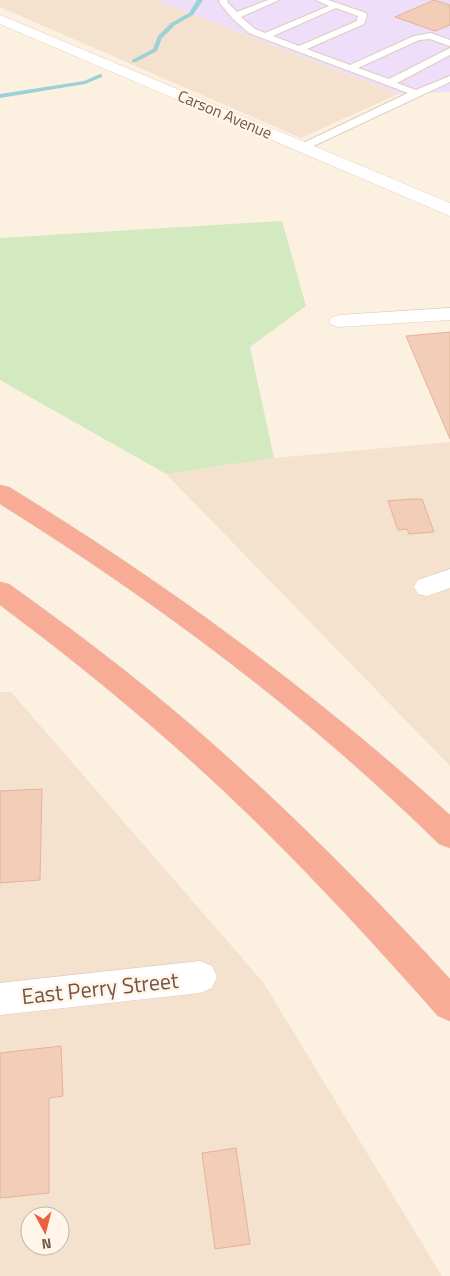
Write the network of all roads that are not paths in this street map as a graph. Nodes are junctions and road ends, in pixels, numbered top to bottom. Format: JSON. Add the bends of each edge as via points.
{"nodes":[{"id":1,"x":224,"y":0,"type":"edge"},
{"id":2,"x":275,"y":0,"type":"edge"},
{"id":3,"x":320,"y":0,"type":"edge"},
{"id":4,"x":335,"y":6,"type":"junction"},
{"id":5,"x":235,"y":16,"type":"junction"},
{"id":6,"x":0,"y":19,"type":"edge"},
{"id":7,"x":265,"y":36,"type":"junction"},
{"id":8,"x":450,"y":42,"type":"edge"},
{"id":9,"x":298,"y":49,"type":"junction"},
{"id":10,"x":450,"y":51,"type":"edge"},
{"id":11,"x":349,"y":69,"type":"junction"},
{"id":12,"x":450,"y":79,"type":"edge"},
{"id":13,"x":388,"y":83,"type":"junction"},
{"id":14,"x":416,"y":93,"type":"junction"},
{"id":15,"x":303,"y":147,"type":"junction"},
{"id":16,"x":450,"y":210,"type":"edge"},
{"id":17,"x":450,"y":314,"type":"edge"},
{"id":18,"x":339,"y":321,"type":"dead end"},
{"id":19,"x":0,"y":493,"type":"edge"},
{"id":20,"x":0,"y":591,"type":"edge"},
{"id":21,"x":450,"y":835,"type":"edge"},
{"id":22,"x":200,"y":977,"type":"dead end"},
{"id":23,"x":0,"y":999,"type":"edge"},
{"id":24,"x":450,"y":1004,"type":"edge"}],
"edges":[{"from":1,"to":5,"type":"lane"},
{"from":2,"to":5,"type":"lane"},
{"from":3,"to":4,"type":"lane"},
{"from":4,"to":7,"type":"lane"},
{"from":4,"to":9,"type":"lane","via":[[363,15],[361,22]]},
{"from":5,"to":7,"type":"lane","via":[[252,31]]},
{"from":6,"to":15,"type":"main road","name":"Carson Avenue"},
{"from":7,"to":9,"type":"lane"},
{"from":8,"to":11,"type":"lane","via":[[431,36],[417,38]]},
{"from":9,"to":11,"type":"lane"},
{"from":10,"to":13,"type":"lane"},
{"from":11,"to":13,"type":"lane"},
{"from":12,"to":14,"type":"lane"},
{"from":13,"to":14,"type":"lane"},
{"from":14,"to":15,"type":"lane"},
{"from":15,"to":16,"type":"main road","name":"Carson Avenue"},
{"from":17,"to":18,"type":"main road"},
{"from":19,"to":21,"type":"highway","via":[[117,566],[249,661],[365,758]]},
{"from":20,"to":24,"type":"highway","via":[[111,675],[232,779],[320,864]]},
{"from":22,"to":23,"type":"main road","name":"East Perry Street"}]}
